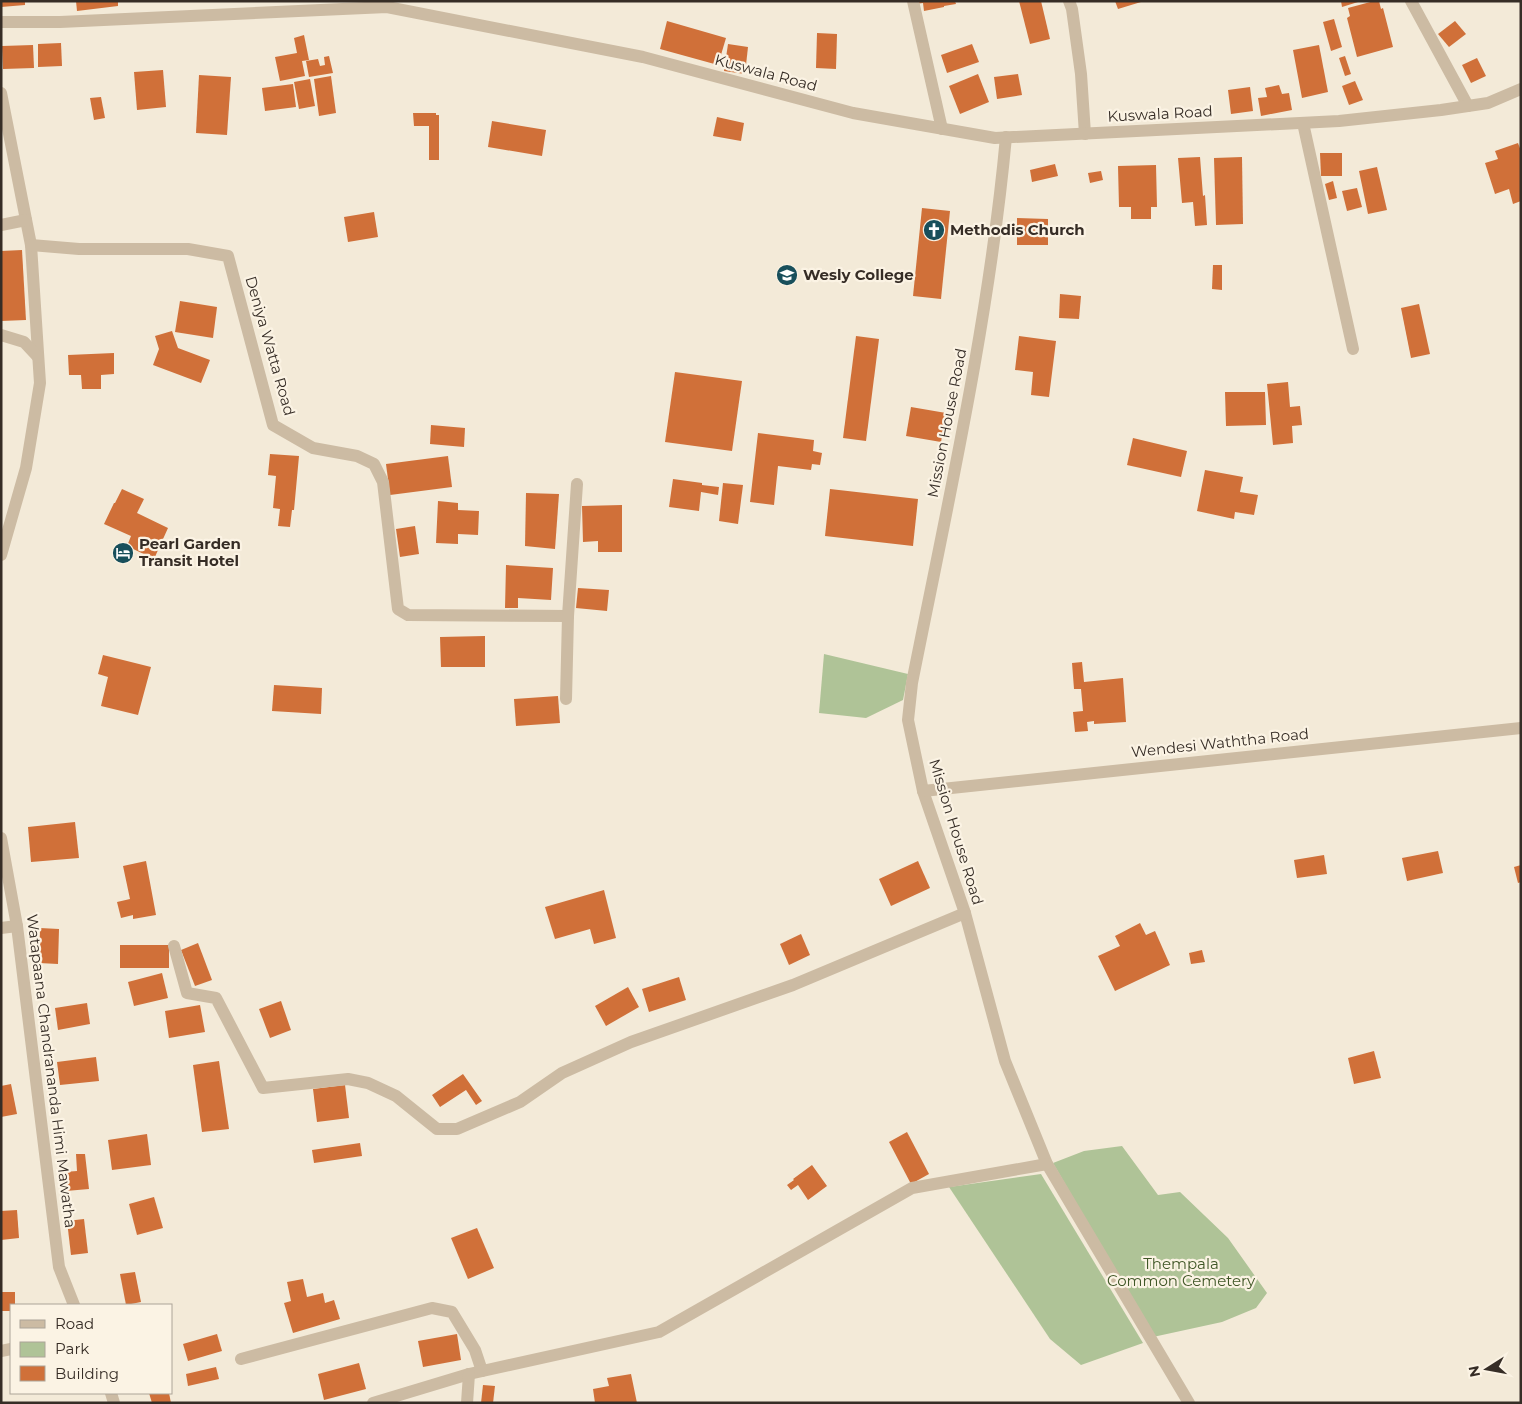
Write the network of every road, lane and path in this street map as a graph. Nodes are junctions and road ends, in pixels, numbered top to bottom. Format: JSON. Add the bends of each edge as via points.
{"nodes":[{"id":1,"x":913,"y":1,"type":"edge"},
{"id":2,"x":1069,"y":1,"type":"edge"},
{"id":3,"x":1411,"y":1,"type":"edge"},
{"id":4,"x":1,"y":22,"type":"edge"},
{"id":5,"x":1521,"y":89,"type":"edge"},
{"id":6,"x":1,"y":93,"type":"edge"},
{"id":7,"x":1468,"y":106,"type":"junction"},
{"id":8,"x":1304,"y":123,"type":"junction"},
{"id":9,"x":942,"y":129,"type":"junction"},
{"id":10,"x":1085,"y":134,"type":"junction"},
{"id":11,"x":1006,"y":137,"type":"junction"},
{"id":12,"x":26,"y":220,"type":"junction"},
{"id":13,"x":1,"y":225,"type":"edge"},
{"id":14,"x":31,"y":245,"type":"junction"},
{"id":15,"x":1,"y":335,"type":"edge"},
{"id":16,"x":1353,"y":349,"type":"dead end"},
{"id":17,"x":38,"y":357,"type":"junction"},
{"id":18,"x":577,"y":484,"type":"dead end"},
{"id":19,"x":1,"y":555,"type":"edge"},
{"id":20,"x":568,"y":616,"type":"junction"},
{"id":21,"x":566,"y":699,"type":"dead end"},
{"id":22,"x":1521,"y":728,"type":"edge"},
{"id":23,"x":923,"y":791,"type":"junction"},
{"id":24,"x":1,"y":838,"type":"edge"},
{"id":25,"x":965,"y":913,"type":"junction"},
{"id":26,"x":17,"y":926,"type":"junction"},
{"id":27,"x":1,"y":928,"type":"edge"},
{"id":28,"x":174,"y":946,"type":"dead end"},
{"id":29,"x":1047,"y":1164,"type":"junction"},
{"id":30,"x":74,"y":1304,"type":"edge"},
{"id":31,"x":242,"y":1359,"type":"dead end"},
{"id":32,"x":475,"y":1372,"type":"junction"},
{"id":33,"x":373,"y":1403,"type":"edge"},
{"id":34,"x":467,"y":1403,"type":"edge"},
{"id":35,"x":1189,"y":1403,"type":"edge"}],
"edges":[{"from":1,"to":9,"type":"street"},
{"from":2,"to":10,"type":"street","via":[[1081,74]]},
{"from":3,"to":7,"type":"street"},
{"from":4,"to":9,"type":"street","name":"Kuswala Road","via":[[387,8],[643,57],[853,113]]},
{"from":5,"to":7,"type":"street","name":"Kuswala Road","via":[[1488,103]]},
{"from":6,"to":12,"type":"street"},
{"from":7,"to":8,"type":"street","name":"Kuswala Road","via":[[1339,122]]},
{"from":8,"to":10,"type":"street","name":"Kuswala Road"},
{"from":8,"to":16,"type":"street"},
{"from":9,"to":11,"type":"street","name":"Kuswala Road"},
{"from":10,"to":11,"type":"street","name":"Kuswala Road"},
{"from":11,"to":23,"type":"street","name":"Mission House Road","via":[[1001,198],[972,387],[912,683],[908,720]]},
{"from":12,"to":13,"type":"street"},
{"from":12,"to":14,"type":"street"},
{"from":14,"to":17,"type":"street"},
{"from":14,"to":20,"type":"street","name":"Deniya Watta Road","via":[[79,249],[188,249],[228,256],[274,425],[313,448],[357,456],[374,464],[383,482],[398,609],[408,614]]},
{"from":15,"to":17,"type":"street","via":[[24,342]]},
{"from":17,"to":19,"type":"street","via":[[40,383],[26,468]]},
{"from":18,"to":20,"type":"street"},
{"from":20,"to":21,"type":"street"},
{"from":22,"to":23,"type":"street","name":"Wendesi Waththa Road"},
{"from":23,"to":25,"type":"street","name":"Mission House Road"},
{"from":24,"to":26,"type":"street","name":"Watapaana Chandrananda Himi Mawatha"},
{"from":25,"to":28,"type":"street","via":[[793,985],[631,1042],[562,1073],[520,1102],[457,1129],[437,1129],[396,1096],[368,1083],[348,1079],[263,1088],[216,998],[187,994]]},
{"from":25,"to":29,"type":"street","name":"Mission House Road","via":[[1005,1061]]},
{"from":26,"to":27,"type":"street"},
{"from":26,"to":30,"type":"street","name":"Watapaana Chandrananda Himi Mawatha","via":[[59,1267]]},
{"from":29,"to":32,"type":"street","via":[[912,1188],[659,1332]]},
{"from":29,"to":35,"type":"street","name":"Mission House Road"},
{"from":31,"to":32,"type":"street","via":[[432,1308],[452,1312],[474,1350]]},
{"from":32,"to":33,"type":"street"},
{"from":32,"to":34,"type":"street"}]}
